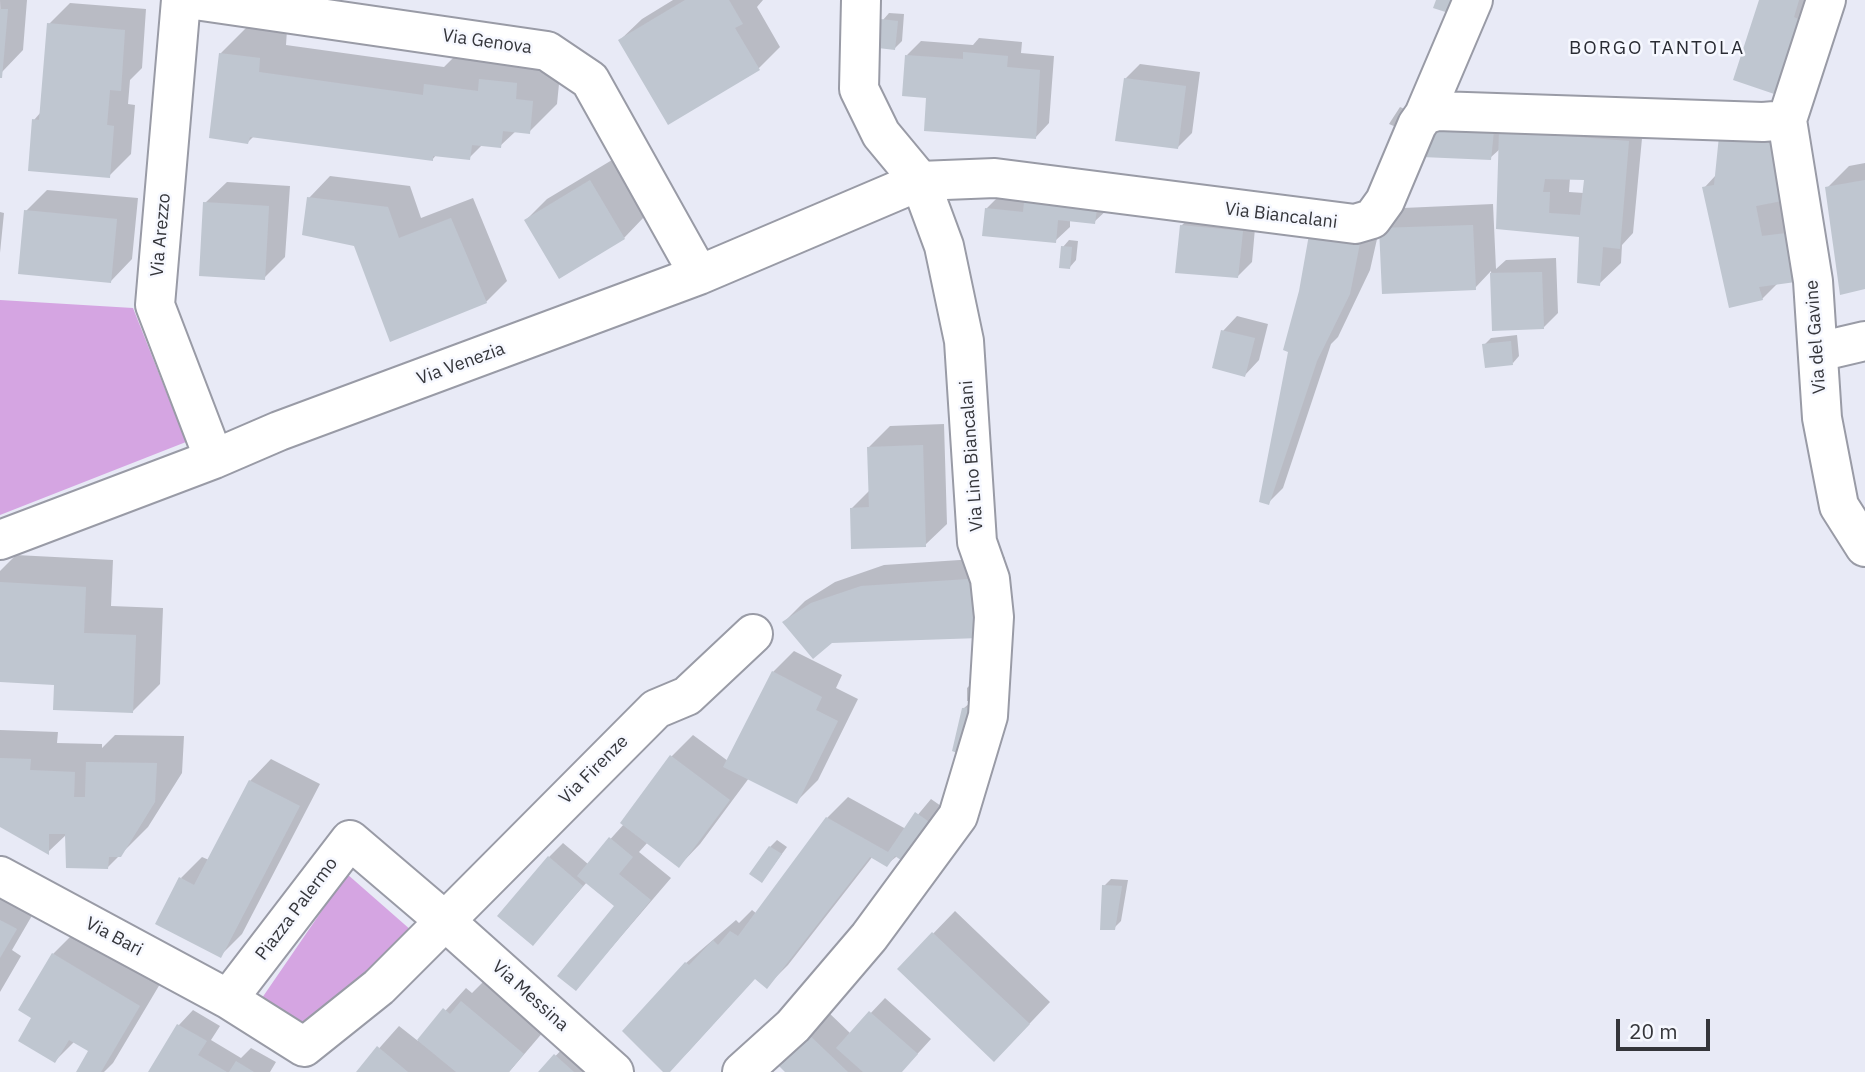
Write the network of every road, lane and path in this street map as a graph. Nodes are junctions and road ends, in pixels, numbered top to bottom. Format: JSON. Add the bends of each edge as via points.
{"nodes":[{"id":1,"x":180,"y":0,"type":"edge"},
{"id":2,"x":195,"y":0,"type":"edge"},
{"id":3,"x":861,"y":0,"type":"edge"},
{"id":4,"x":1473,"y":0,"type":"edge"},
{"id":5,"x":1826,"y":0,"type":"edge"},
{"id":6,"x":425,"y":16,"type":"edge"},
{"id":7,"x":1424,"y":115,"type":"junction"},
{"id":8,"x":1787,"y":120,"type":"junction"},
{"id":9,"x":920,"y":181,"type":"junction"},
{"id":10,"x":699,"y":275,"type":"junction"},
{"id":11,"x":1865,"y":341,"type":"edge"},
{"id":12,"x":1818,"y":352,"type":"junction"},
{"id":13,"x":214,"y":459,"type":"junction"},
{"id":14,"x":0,"y":540,"type":"edge"},
{"id":15,"x":1864,"y":542,"type":"edge"},
{"id":16,"x":753,"y":634,"type":"dead end"},
{"id":17,"x":0,"y":876,"type":"edge"},
{"id":18,"x":445,"y":921,"type":"junction"},
{"id":19,"x":228,"y":999,"type":"junction"},
{"id":20,"x":614,"y":1072,"type":"edge"},
{"id":21,"x":742,"y":1072,"type":"edge"}],
"edges":[{"from":1,"to":13,"type":"street","name":"Via Arezzo","via":[[155,305]]},
{"from":2,"to":6,"type":"street","name":"Via Genova"},
{"from":3,"to":9,"type":"street","name":"Via Lino Biancalani","via":[[859,89],[881,134]]},
{"from":4,"to":7,"type":"street","name":"Via Biancalani"},
{"from":5,"to":8,"type":"street"},
{"from":6,"to":10,"type":"street","name":"Via Genova","via":[[547,51],[590,79]]},
{"from":7,"to":8,"type":"street","via":[[1437,111]]},
{"from":7,"to":9,"type":"street","name":"Via Biancalani","via":[[1385,201],[1372,219],[1355,224],[995,178]]},
{"from":8,"to":12,"type":"street","name":"Via del Gavine","via":[[1813,281]]},
{"from":9,"to":10,"type":"street","name":"Via Venezia"},
{"from":9,"to":21,"type":"street","name":"Via Lino Biancalani","via":[[944,246],[964,341],[977,542],[990,579],[994,617],[988,716],[958,816],[869,937],[793,1026]]},
{"from":10,"to":13,"type":"street","name":"Via Venezia","via":[[279,430]]},
{"from":11,"to":12,"type":"street"},
{"from":12,"to":15,"type":"street","name":"Via del Gavine","via":[[1822,418],[1839,506]]},
{"from":13,"to":14,"type":"street","name":"Via Venezia"},
{"from":16,"to":18,"type":"street","name":"Via Firenze","via":[[687,696],[656,709]]},
{"from":17,"to":19,"type":"street","name":"Via Bari"},
{"from":18,"to":19,"type":"street","via":[[379,987],[304,1047]]},
{"from":18,"to":19,"type":"street","name":"Piazza Palermo","via":[[349,840]]},
{"from":18,"to":20,"type":"street","name":"Via Messina"}]}
